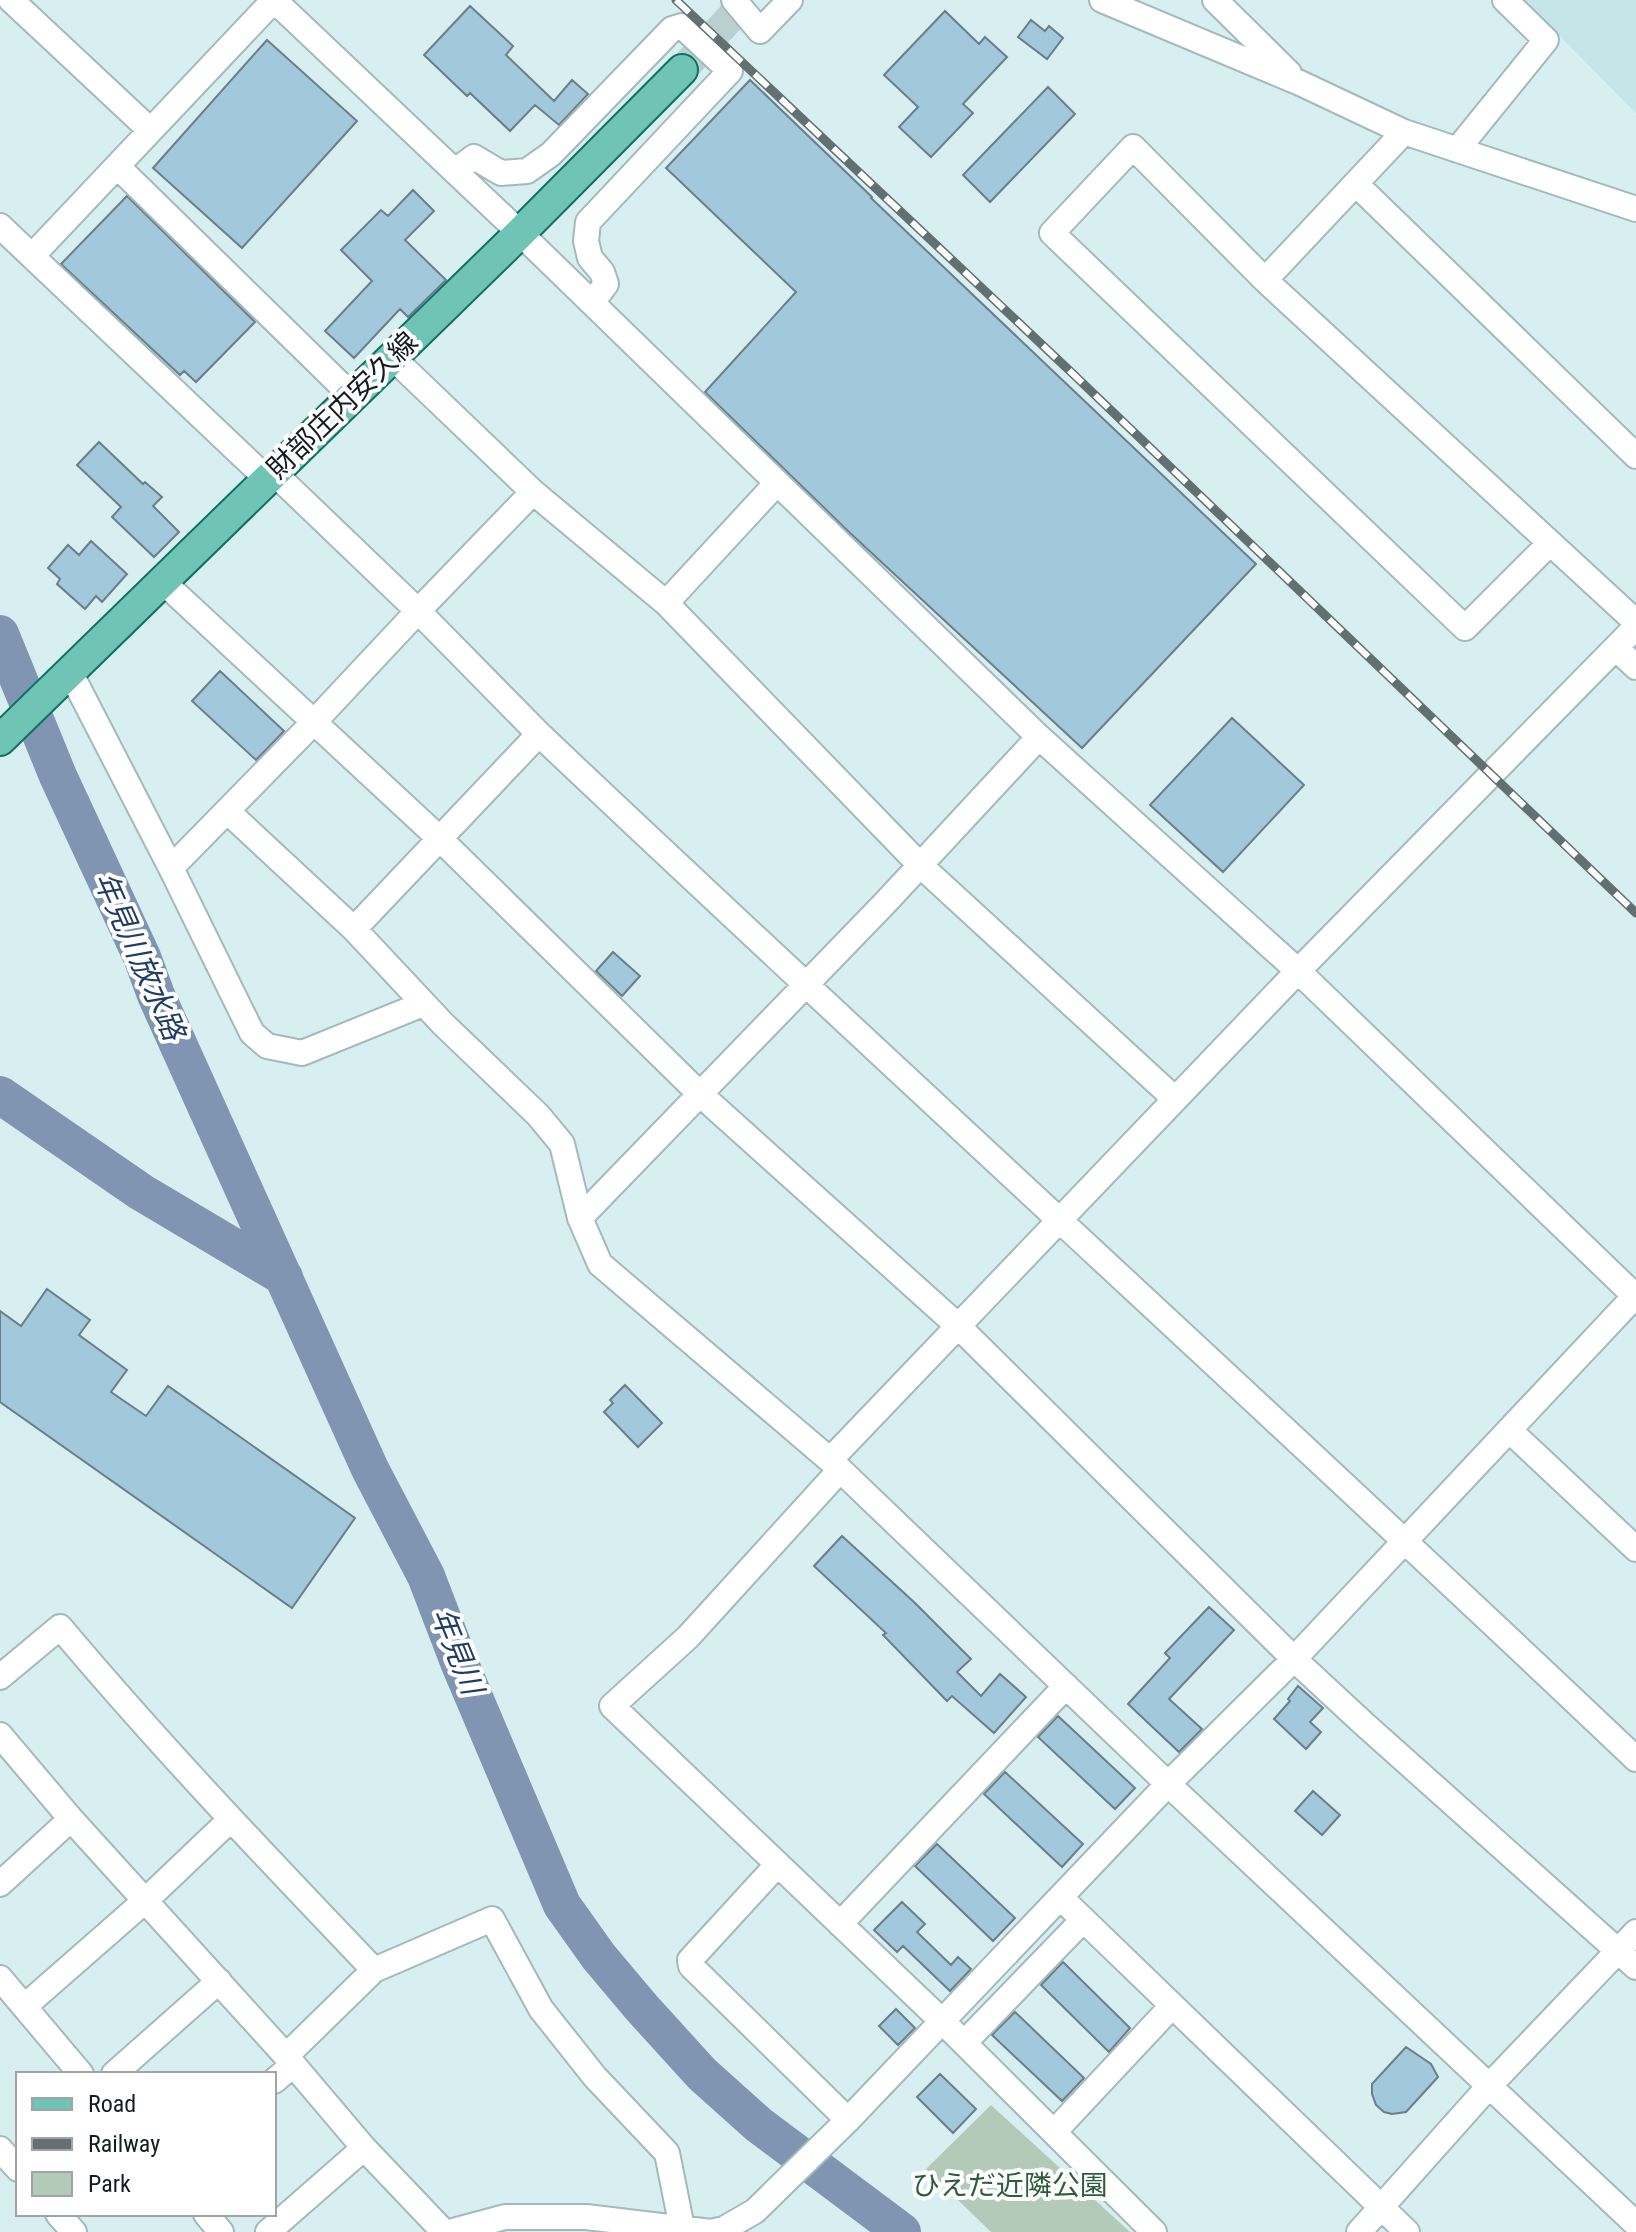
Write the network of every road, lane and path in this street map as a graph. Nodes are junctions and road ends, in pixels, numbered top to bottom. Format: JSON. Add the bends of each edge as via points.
{"nodes":[{"id":1,"x":11,"y":0,"type":"edge"},
{"id":2,"x":274,"y":0,"type":"edge"},
{"id":3,"x":734,"y":0,"type":"edge"},
{"id":4,"x":790,"y":0,"type":"edge"},
{"id":5,"x":1215,"y":0,"type":"edge"},
{"id":6,"x":1505,"y":0,"type":"edge"},
{"id":7,"x":1103,"y":1,"type":"edge"},
{"id":8,"x":682,"y":70,"type":"tunnel mouth"},
{"id":9,"x":1300,"y":83,"type":"junction"},
{"id":10,"x":150,"y":130,"type":"junction"},
{"id":11,"x":1404,"y":132,"type":"junction"},
{"id":12,"x":1457,"y":150,"type":"junction"},
{"id":13,"x":117,"y":166,"type":"junction"},
{"id":14,"x":455,"y":171,"type":"junction"},
{"id":15,"x":1356,"y":184,"type":"junction"},
{"id":16,"x":1636,"y":209,"type":"edge"},
{"id":17,"x":0,"y":226,"type":"edge"},
{"id":18,"x":520,"y":233,"type":"junction"},
{"id":19,"x":32,"y":256,"type":"junction"},
{"id":20,"x":1265,"y":280,"type":"junction"},
{"id":21,"x":592,"y":303,"type":"junction"},
{"id":22,"x":391,"y":356,"type":"junction"},
{"id":23,"x":351,"y":395,"type":"junction"},
{"id":24,"x":1636,"y":456,"type":"edge"},
{"id":25,"x":270,"y":475,"type":"junction"},
{"id":26,"x":776,"y":484,"type":"junction"},
{"id":27,"x":533,"y":492,"type":"junction"},
{"id":28,"x":1550,"y":543,"type":"junction"},
{"id":29,"x":162,"y":581,"type":"junction"},
{"id":30,"x":666,"y":603,"type":"junction"},
{"id":31,"x":418,"y":611,"type":"junction"},
{"id":32,"x":1636,"y":625,"type":"edge"},
{"id":33,"x":1616,"y":648,"type":"junction"},
{"id":34,"x":1636,"y":667,"type":"edge"},
{"id":35,"x":67,"y":675,"type":"junction"},
{"id":36,"x":314,"y":722,"type":"junction"},
{"id":37,"x":539,"y":734,"type":"junction"},
{"id":38,"x":4,"y":736,"type":"edge"},
{"id":39,"x":1039,"y":737,"type":"junction"},
{"id":40,"x":227,"y":811,"type":"junction"},
{"id":41,"x":440,"y":839,"type":"junction"},
{"id":42,"x":920,"y":865,"type":"junction"},
{"id":43,"x":171,"y":868,"type":"junction"},
{"id":44,"x":354,"y":929,"type":"junction"},
{"id":45,"x":1298,"y":971,"type":"junction"},
{"id":46,"x":805,"y":986,"type":"junction"},
{"id":47,"x":423,"y":1004,"type":"junction"},
{"id":48,"x":701,"y":1095,"type":"junction"},
{"id":49,"x":1175,"y":1099,"type":"junction"},
{"id":50,"x":580,"y":1218,"type":"junction"},
{"id":51,"x":1060,"y":1219,"type":"junction"},
{"id":52,"x":1636,"y":1296,"type":"edge"},
{"id":53,"x":957,"y":1325,"type":"junction"},
{"id":54,"x":1509,"y":1430,"type":"junction"},
{"id":55,"x":835,"y":1465,"type":"junction"},
{"id":56,"x":1405,"y":1540,"type":"junction"},
{"id":57,"x":1636,"y":1549,"type":"edge"},
{"id":58,"x":1294,"y":1659,"type":"junction"},
{"id":59,"x":0,"y":1677,"type":"edge"},
{"id":60,"x":1066,"y":1686,"type":"junction"},
{"id":61,"x":0,"y":1735,"type":"edge"},
{"id":62,"x":1636,"y":1759,"type":"edge"},
{"id":63,"x":1168,"y":1784,"type":"junction"},
{"id":64,"x":71,"y":1819,"type":"junction"},
{"id":65,"x":230,"y":1820,"type":"junction"},
{"id":66,"x":778,"y":1864,"type":"junction"},
{"id":67,"x":0,"y":1884,"type":"edge"},
{"id":68,"x":1061,"y":1898,"type":"junction"},
{"id":69,"x":146,"y":1900,"type":"junction"},
{"id":70,"x":1083,"y":1920,"type":"junction"},
{"id":71,"x":840,"y":1924,"type":"junction"},
{"id":72,"x":1636,"y":1932,"type":"edge"},
{"id":73,"x":1627,"y":1959,"type":"edge"},
{"id":74,"x":374,"y":1970,"type":"junction"},
{"id":75,"x":0,"y":1978,"type":"edge"},
{"id":76,"x":219,"y":1981,"type":"junction"},
{"id":77,"x":25,"y":2006,"type":"junction"},
{"id":78,"x":1172,"y":2006,"type":"junction"},
{"id":79,"x":943,"y":2022,"type":"junction"},
{"id":80,"x":964,"y":2043,"type":"junction"},
{"id":81,"x":290,"y":2060,"type":"junction"},
{"id":82,"x":79,"y":2072,"type":"edge"},
{"id":83,"x":116,"y":2072,"type":"edge"},
{"id":84,"x":276,"y":2078,"type":"edge"},
{"id":85,"x":1490,"y":2085,"type":"junction"},
{"id":86,"x":848,"y":2120,"type":"junction"},
{"id":87,"x":1054,"y":2132,"type":"junction"},
{"id":88,"x":364,"y":2148,"type":"junction"},
{"id":89,"x":0,"y":2149,"type":"edge"},
{"id":90,"x":16,"y":2167,"type":"edge"},
{"id":91,"x":1382,"y":2209,"type":"junction"},
{"id":92,"x":60,"y":2216,"type":"edge"},
{"id":93,"x":208,"y":2216,"type":"edge"},
{"id":94,"x":1636,"y":2224,"type":"edge"},
{"id":95,"x":682,"y":2228,"type":"junction"},
{"id":96,"x":74,"y":2232,"type":"edge"},
{"id":97,"x":221,"y":2232,"type":"edge"},
{"id":98,"x":268,"y":2232,"type":"edge"},
{"id":99,"x":446,"y":2232,"type":"edge"},
{"id":100,"x":1154,"y":2232,"type":"edge"},
{"id":101,"x":1359,"y":2232,"type":"edge"},
{"id":102,"x":1407,"y":2232,"type":"edge"}],
"edges":[{"from":1,"to":10,"type":"street"},
{"from":2,"to":10,"type":"street"},
{"from":2,"to":14,"type":"street"},
{"from":3,"to":4,"type":"street","via":[[760,31]]},
{"from":5,"to":9,"type":"street"},
{"from":6,"to":12,"type":"street","via":[[1546,40]]},
{"from":7,"to":9,"type":"street"},
{"from":8,"to":18,"type":"main road","name":"財部庄内安久線"},
{"from":9,"to":11,"type":"street"},
{"from":10,"to":13,"type":"street"},
{"from":11,"to":12,"type":"street"},
{"from":11,"to":15,"type":"street"},
{"from":12,"to":16,"type":"street"},
{"from":13,"to":19,"type":"street"},
{"from":13,"to":23,"type":"street"},
{"from":14,"to":18,"type":"street"},
{"from":14,"to":21,"type":"street","via":[[474,157],[501,173],[527,171],[551,154],[672,29],[682,26],[730,71],[588,222],[590,258],[606,284]]},
{"from":15,"to":20,"type":"street"},
{"from":15,"to":24,"type":"street"},
{"from":17,"to":19,"type":"street"},
{"from":18,"to":21,"type":"street"},
{"from":18,"to":22,"type":"main road","name":"財部庄内安久線"},
{"from":19,"to":25,"type":"street"},
{"from":20,"to":28,"type":"street"},
{"from":20,"to":28,"type":"street","via":[[1133,147],[1052,233],[1465,628]]},
{"from":21,"to":26,"type":"street"},
{"from":22,"to":23,"type":"main road","name":"財部庄内安久線"},
{"from":22,"to":27,"type":"street"},
{"from":23,"to":25,"type":"main road","name":"財部庄内安久線"},
{"from":25,"to":29,"type":"main road","name":"財部庄内安久線"},
{"from":25,"to":31,"type":"street"},
{"from":26,"to":30,"type":"street"},
{"from":26,"to":39,"type":"street"},
{"from":27,"to":30,"type":"street"},
{"from":27,"to":31,"type":"street"},
{"from":28,"to":32,"type":"street"},
{"from":29,"to":35,"type":"main road","name":"財部庄内安久線"},
{"from":29,"to":36,"type":"street"},
{"from":30,"to":42,"type":"street"},
{"from":31,"to":36,"type":"street"},
{"from":31,"to":37,"type":"street"},
{"from":32,"to":33,"type":"street"},
{"from":33,"to":34,"type":"street"},
{"from":33,"to":45,"type":"street"},
{"from":35,"to":38,"type":"main road","name":"財部庄内安久線"},
{"from":35,"to":43,"type":"street"},
{"from":36,"to":40,"type":"street"},
{"from":36,"to":41,"type":"street"},
{"from":37,"to":41,"type":"street"},
{"from":37,"to":46,"type":"street"},
{"from":39,"to":42,"type":"street"},
{"from":39,"to":45,"type":"street"},
{"from":40,"to":43,"type":"street"},
{"from":40,"to":44,"type":"street"},
{"from":41,"to":44,"type":"street"},
{"from":41,"to":48,"type":"street"},
{"from":42,"to":46,"type":"street"},
{"from":42,"to":49,"type":"street"},
{"from":43,"to":47,"type":"street","via":[[252,1033],[267,1046],[302,1053]]},
{"from":44,"to":47,"type":"street"},
{"from":45,"to":49,"type":"street"},
{"from":45,"to":52,"type":"street"},
{"from":46,"to":48,"type":"street"},
{"from":46,"to":51,"type":"street"},
{"from":47,"to":50,"type":"street","via":[[562,1144]]},
{"from":48,"to":50,"type":"street"},
{"from":48,"to":53,"type":"street"},
{"from":49,"to":51,"type":"street"},
{"from":50,"to":55,"type":"street","via":[[600,1264]]},
{"from":51,"to":53,"type":"street"},
{"from":51,"to":56,"type":"street"},
{"from":52,"to":54,"type":"street"},
{"from":53,"to":55,"type":"street"},
{"from":53,"to":58,"type":"street"},
{"from":54,"to":56,"type":"street"},
{"from":54,"to":57,"type":"street"},
{"from":55,"to":60,"type":"street"},
{"from":55,"to":66,"type":"street","via":[[688,1637],[612,1706]]},
{"from":56,"to":58,"type":"street"},
{"from":56,"to":62,"type":"street"},
{"from":58,"to":63,"type":"street"},
{"from":58,"to":73,"type":"street"},
{"from":59,"to":65,"type":"street","via":[[60,1627]]},
{"from":60,"to":63,"type":"street"},
{"from":60,"to":71,"type":"street"},
{"from":61,"to":64,"type":"street"},
{"from":63,"to":68,"type":"street"},
{"from":63,"to":85,"type":"street"},
{"from":64,"to":67,"type":"street"},
{"from":64,"to":69,"type":"street"},
{"from":65,"to":69,"type":"street"},
{"from":65,"to":74,"type":"street"},
{"from":66,"to":71,"type":"street"},
{"from":66,"to":86,"type":"street","via":[[690,1960],[691,1966]]},
{"from":68,"to":70,"type":"street"},
{"from":68,"to":79,"type":"street"},
{"from":69,"to":76,"type":"street"},
{"from":69,"to":77,"type":"street"},
{"from":70,"to":78,"type":"street"},
{"from":70,"to":80,"type":"street"},
{"from":71,"to":79,"type":"street"},
{"from":72,"to":73,"type":"street"},
{"from":73,"to":85,"type":"street"},
{"from":74,"to":81,"type":"street"},
{"from":74,"to":95,"type":"street","via":[[492,1919],[541,2009],[595,2077],[667,2153]]},
{"from":75,"to":77,"type":"street"},
{"from":76,"to":81,"type":"street"},
{"from":76,"to":83,"type":"street"},
{"from":77,"to":82,"type":"street"},
{"from":78,"to":87,"type":"street"},
{"from":78,"to":91,"type":"street"},
{"from":79,"to":80,"type":"street"},
{"from":79,"to":86,"type":"street"},
{"from":80,"to":87,"type":"street"},
{"from":81,"to":84,"type":"street"},
{"from":81,"to":88,"type":"street"},
{"from":85,"to":91,"type":"street"},
{"from":85,"to":94,"type":"street"},
{"from":86,"to":95,"type":"street","via":[[755,2211],[724,2229]]},
{"from":87,"to":100,"type":"street"},
{"from":88,"to":98,"type":"street"},
{"from":88,"to":99,"type":"street"},
{"from":89,"to":90,"type":"street"},
{"from":91,"to":101,"type":"street"},
{"from":91,"to":102,"type":"street"},
{"from":92,"to":96,"type":"street"},
{"from":93,"to":97,"type":"street"},
{"from":95,"to":99,"type":"street","via":[[586,2217],[505,2217]]}]}
